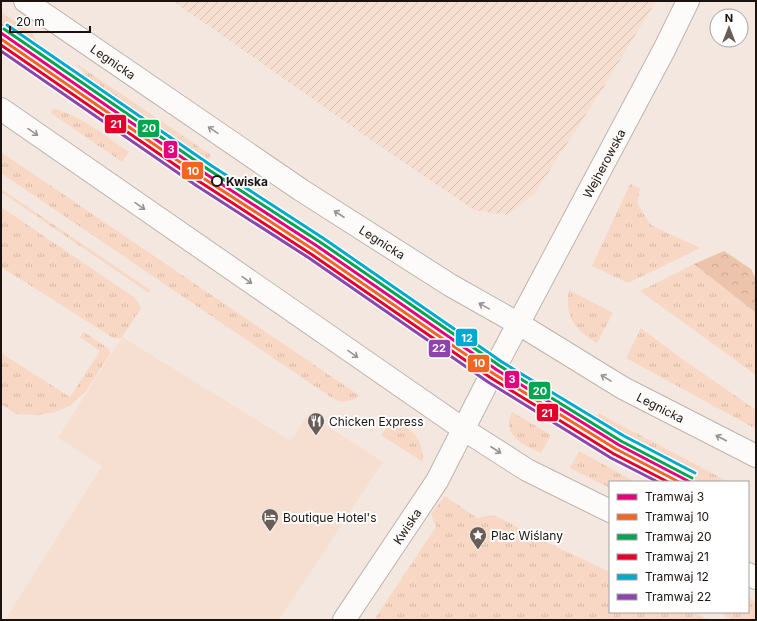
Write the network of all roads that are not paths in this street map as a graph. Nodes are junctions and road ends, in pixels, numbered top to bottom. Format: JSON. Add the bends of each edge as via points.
{"nodes":[{"id":1,"x":25,"y":1,"type":"edge"},
{"id":2,"x":688,"y":1,"type":"edge"},
{"id":3,"x":1,"y":109,"type":"edge"},
{"id":4,"x":518,"y":324,"type":"junction"},
{"id":5,"x":463,"y":429,"type":"junction"},
{"id":6,"x":756,"y":456,"type":"edge"},
{"id":7,"x":609,"y":511,"type":"edge"},
{"id":8,"x":344,"y":620,"type":"edge"}],
"edges":[{"from":4,"to":1,"type":"main road","name":"Legnicka","one_way":true,"via":[[450,285],[302,190]]},
{"from":2,"to":4,"type":"main road","name":"Wejherowska"},
{"from":3,"to":5,"type":"main road","one_way":true},
{"from":4,"to":5,"type":"main road","name":"Wejherowska"},
{"from":6,"to":4,"type":"main road","name":"Legnicka","one_way":true,"via":[[623,388]]},
{"from":5,"to":7,"type":"main road","one_way":true,"via":[[527,470]]},
{"from":5,"to":8,"type":"main road","name":"Kwiska","via":[[437,481]]}]}
